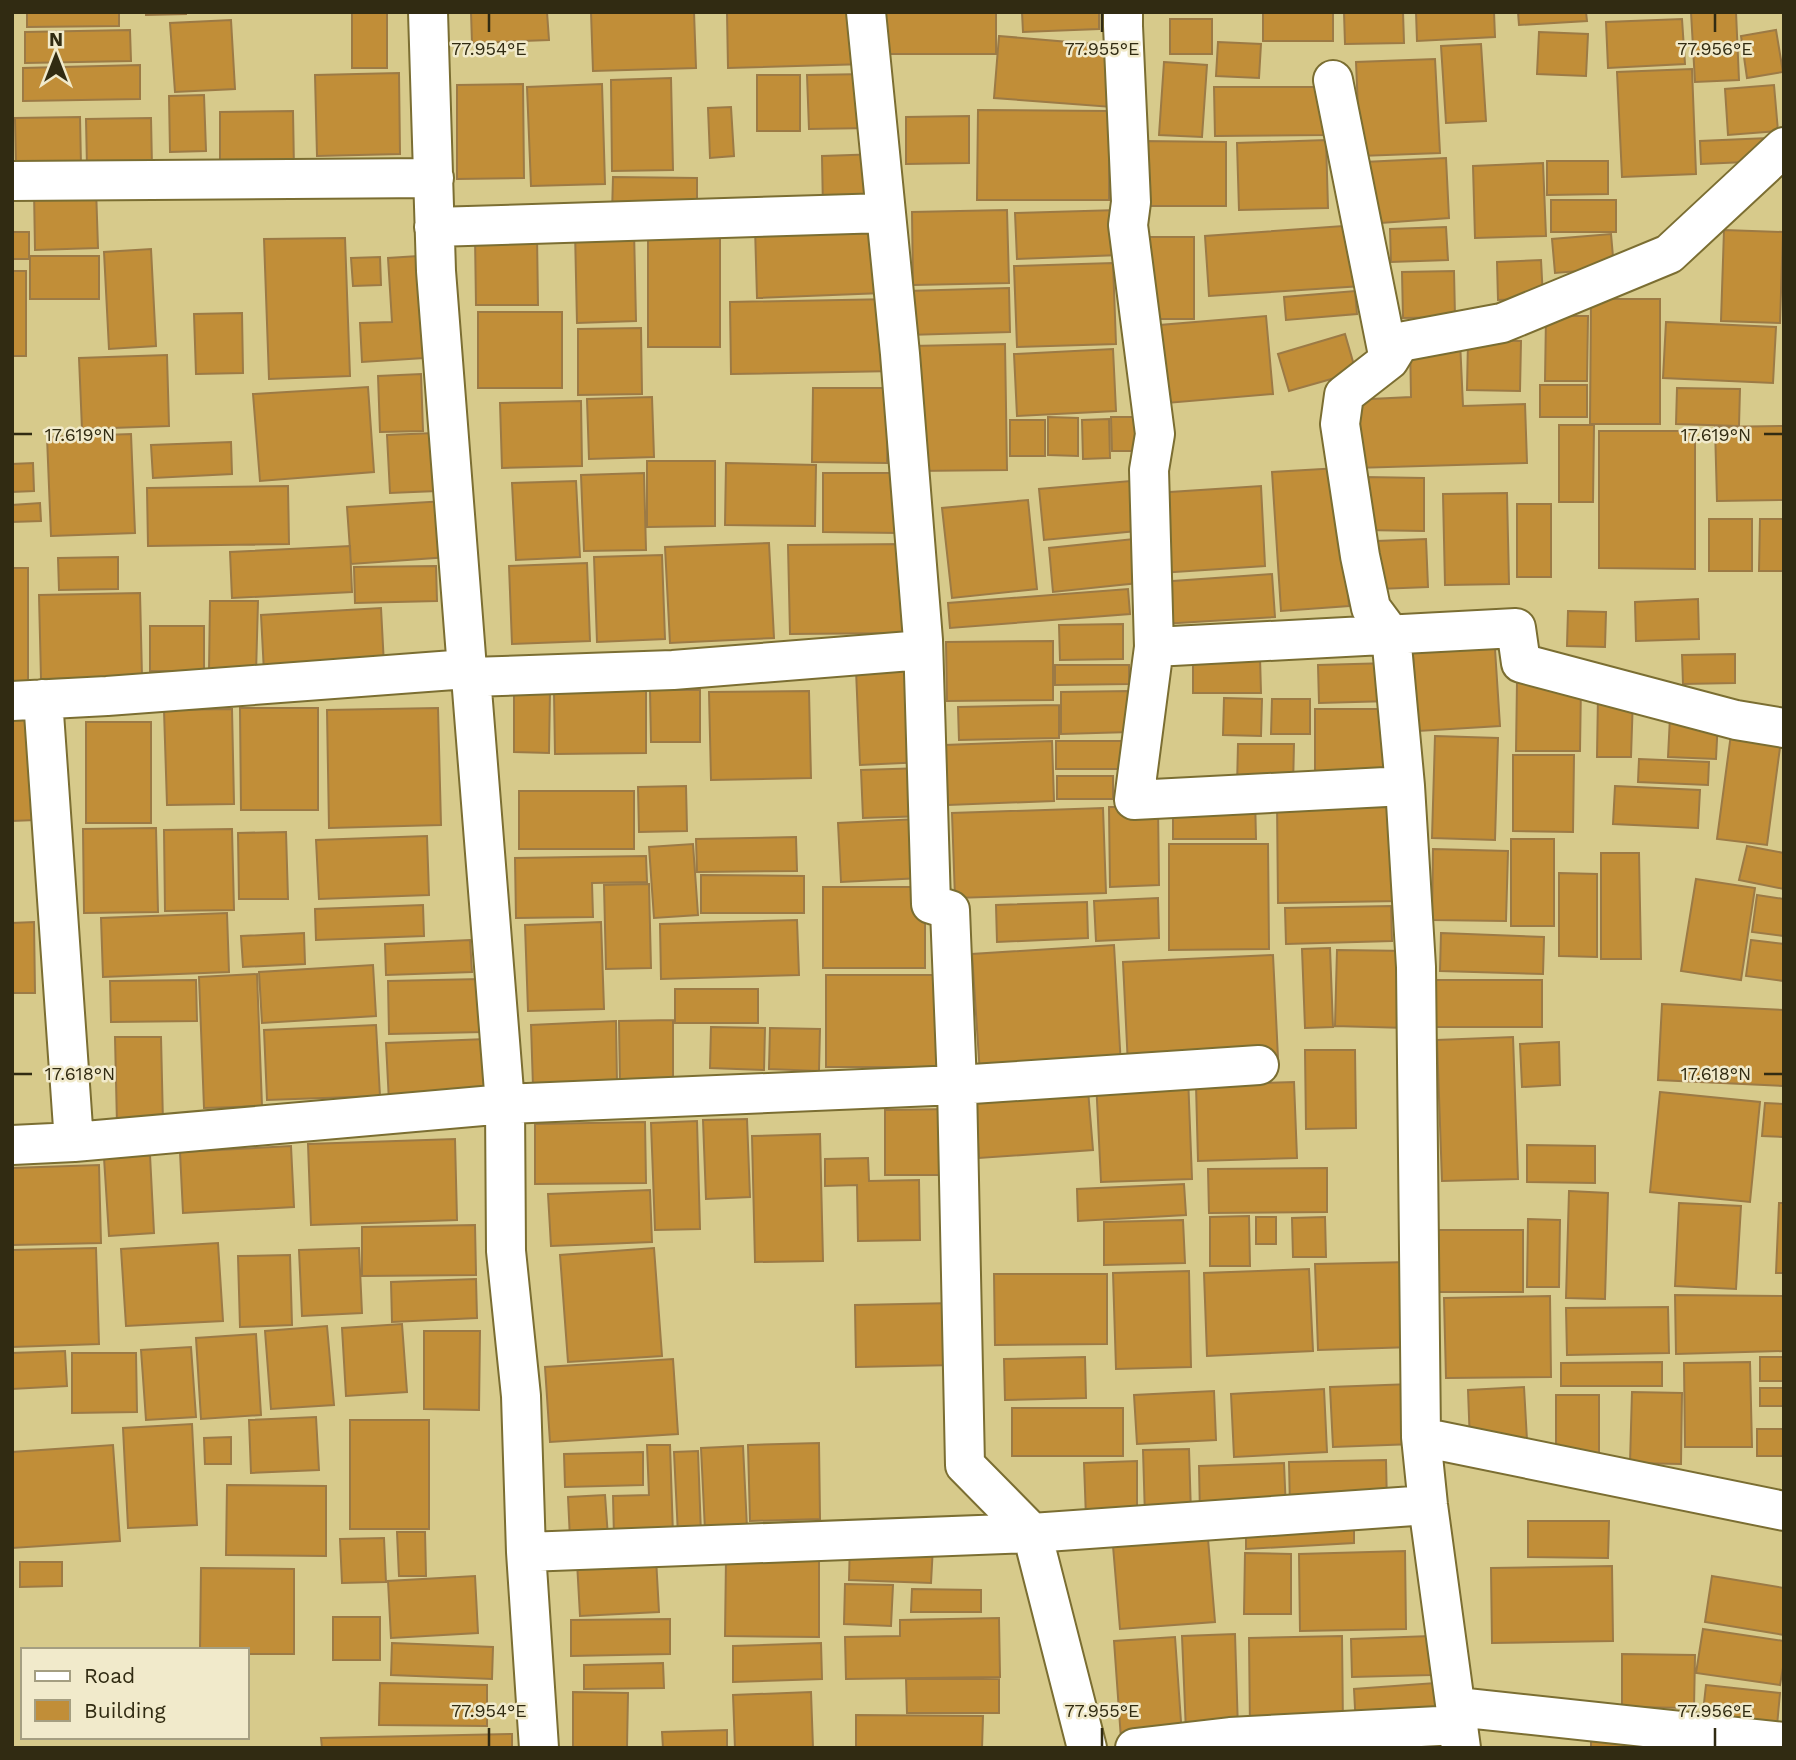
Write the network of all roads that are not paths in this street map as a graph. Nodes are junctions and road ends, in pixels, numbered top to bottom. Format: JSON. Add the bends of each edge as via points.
{"nodes":[{"id":1,"x":428,"y":12,"type":"edge"},
{"id":2,"x":866,"y":12,"type":"edge"},
{"id":3,"x":1124,"y":12,"type":"edge"},
{"id":4,"x":1333,"y":80,"type":"dead end"},
{"id":5,"x":1784,"y":147,"type":"edge"},
{"id":6,"x":434,"y":178,"type":"junction"},
{"id":7,"x":12,"y":181,"type":"edge"},
{"id":8,"x":886,"y":213,"type":"junction"},
{"id":9,"x":434,"y":227,"type":"junction"},
{"id":10,"x":1389,"y":360,"type":"junction"},
{"id":11,"x":1391,"y":635,"type":"junction"},
{"id":12,"x":1154,"y":647,"type":"junction"},
{"id":13,"x":923,"y":650,"type":"junction"},
{"id":14,"x":469,"y":673,"type":"junction"},
{"id":15,"x":28,"y":700,"type":"edge"},
{"id":16,"x":1784,"y":728,"type":"edge"},
{"id":17,"x":1405,"y":786,"type":"junction"},
{"id":18,"x":1259,"y":1065,"type":"dead end"},
{"id":19,"x":957,"y":1085,"type":"junction"},
{"id":20,"x":505,"y":1104,"type":"junction"},
{"id":21,"x":74,"y":1142,"type":"junction"},
{"id":22,"x":12,"y":1145,"type":"edge"},
{"id":23,"x":1421,"y":1437,"type":"junction"},
{"id":24,"x":1428,"y":1505,"type":"junction"},
{"id":25,"x":1784,"y":1511,"type":"edge"},
{"id":26,"x":1032,"y":1533,"type":"junction"},
{"id":27,"x":526,"y":1552,"type":"junction"},
{"id":28,"x":1459,"y":1727,"type":"edge"},
{"id":29,"x":1784,"y":1742,"type":"edge"},
{"id":30,"x":539,"y":1748,"type":"edge"},
{"id":31,"x":1087,"y":1748,"type":"edge"},
{"id":32,"x":1135,"y":1748,"type":"edge"}],
"edges":[{"from":1,"to":6,"type":"street"},
{"from":2,"to":8,"type":"street"},
{"from":3,"to":12,"type":"street","via":[[1128,225],[1155,434],[1149,470]]},
{"from":4,"to":10,"type":"street"},
{"from":5,"to":10,"type":"street","via":[[1669,254],[1502,323],[1400,342]]},
{"from":6,"to":7,"type":"street"},
{"from":6,"to":9,"type":"street"},
{"from":8,"to":9,"type":"street"},
{"from":8,"to":13,"type":"street"},
{"from":9,"to":14,"type":"street"},
{"from":10,"to":11,"type":"street","via":[[1344,395],[1340,424],[1371,608]]},
{"from":11,"to":12,"type":"street"},
{"from":11,"to":16,"type":"street","via":[[1516,628],[1521,663],[1736,720]]},
{"from":11,"to":17,"type":"street"},
{"from":12,"to":17,"type":"street","via":[[1134,800]]},
{"from":13,"to":14,"type":"street","via":[[673,670]]},
{"from":13,"to":19,"type":"street","via":[[931,904],[950,909]]},
{"from":14,"to":15,"type":"street"},
{"from":14,"to":20,"type":"street"},
{"from":15,"to":21,"type":"street"},
{"from":17,"to":23,"type":"street","via":[[1416,967]]},
{"from":18,"to":19,"type":"street"},
{"from":19,"to":20,"type":"street"},
{"from":19,"to":26,"type":"street","via":[[965,1465]]},
{"from":20,"to":21,"type":"street"},
{"from":20,"to":27,"type":"street","via":[[506,1251],[521,1396]]},
{"from":21,"to":22,"type":"street"},
{"from":23,"to":24,"type":"street"},
{"from":23,"to":25,"type":"street"},
{"from":24,"to":26,"type":"street"},
{"from":24,"to":28,"type":"street"},
{"from":26,"to":27,"type":"street"},
{"from":26,"to":31,"type":"street"},
{"from":27,"to":30,"type":"street"},
{"from":28,"to":29,"type":"street"},
{"from":28,"to":32,"type":"street","via":[[1230,1737]]}]}
